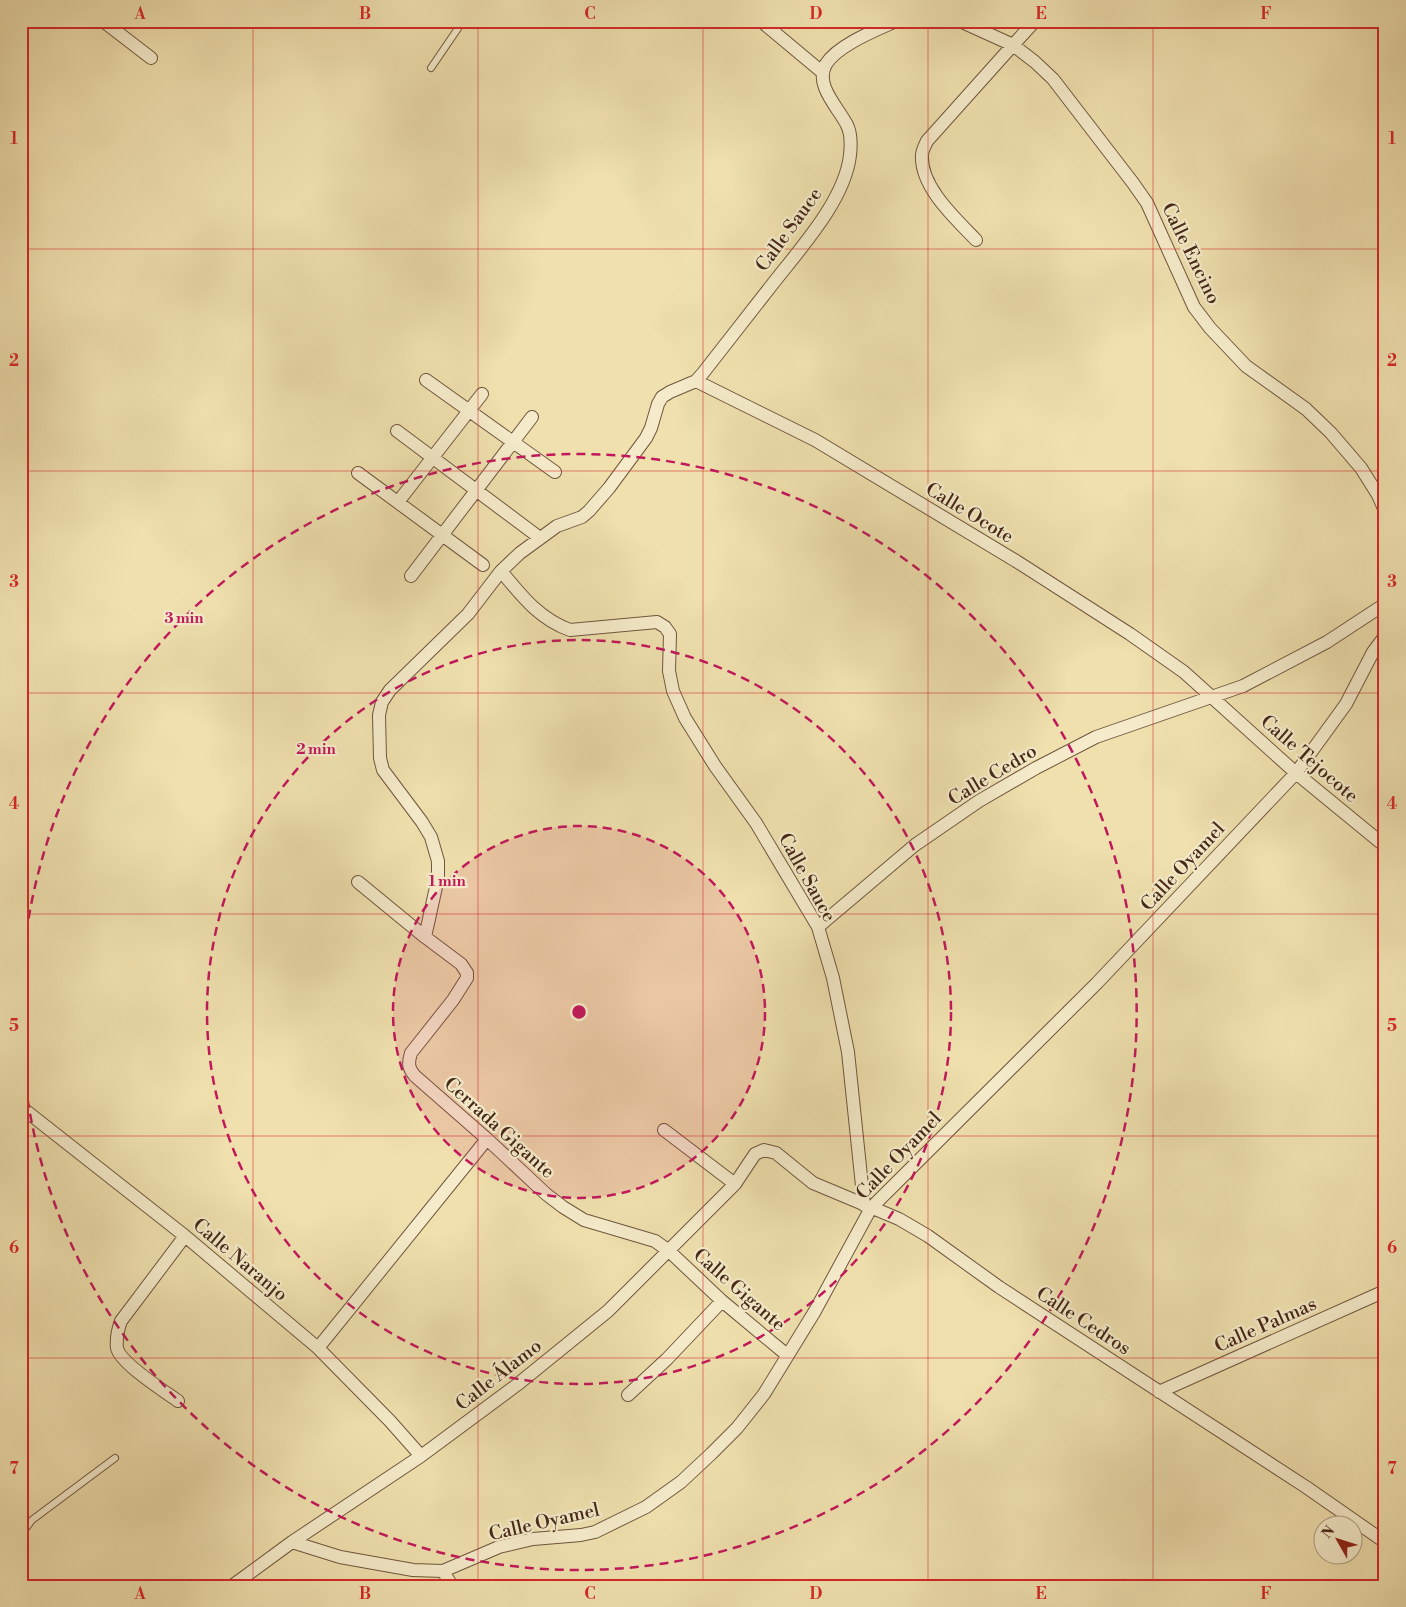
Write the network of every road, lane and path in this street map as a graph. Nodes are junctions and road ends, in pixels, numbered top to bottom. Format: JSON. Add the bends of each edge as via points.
{"nodes":[{"id":1,"x":103,"y":21,"type":"edge"},
{"id":2,"x":463,"y":21,"type":"edge"},
{"id":3,"x":762,"y":21,"type":"edge"},
{"id":4,"x":896,"y":21,"type":"edge"},
{"id":5,"x":960,"y":21,"type":"edge"},
{"id":6,"x":1035,"y":21,"type":"edge"},
{"id":7,"x":1013,"y":46,"type":"junction"},
{"id":8,"x":151,"y":58,"type":"dead end"},
{"id":9,"x":431,"y":68,"type":"dead end"},
{"id":10,"x":822,"y":72,"type":"junction"},
{"id":11,"x":976,"y":240,"type":"dead end"},
{"id":12,"x":426,"y":380,"type":"dead end"},
{"id":13,"x":696,"y":381,"type":"junction"},
{"id":14,"x":482,"y":394,"type":"dead end"},
{"id":15,"x":469,"y":410,"type":"junction"},
{"id":16,"x":532,"y":417,"type":"dead end"},
{"id":17,"x":397,"y":431,"type":"dead end"},
{"id":18,"x":513,"y":441,"type":"junction"},
{"id":19,"x":432,"y":458,"type":"junction"},
{"id":20,"x":555,"y":472,"type":"dead end"},
{"id":21,"x":358,"y":473,"type":"dead end"},
{"id":22,"x":477,"y":491,"type":"junction"},
{"id":23,"x":398,"y":502,"type":"junction"},
{"id":24,"x":1385,"y":511,"type":"edge"},
{"id":25,"x":442,"y":535,"type":"junction"},
{"id":26,"x":540,"y":538,"type":"junction"},
{"id":27,"x":483,"y":565,"type":"dead end"},
{"id":28,"x":501,"y":570,"type":"junction"},
{"id":29,"x":411,"y":576,"type":"dead end"},
{"id":30,"x":1385,"y":604,"type":"edge"},
{"id":31,"x":1385,"y":636,"type":"edge"},
{"id":32,"x":1212,"y":697,"type":"junction"},
{"id":33,"x":1296,"y":773,"type":"junction"},
{"id":34,"x":1385,"y":846,"type":"edge"},
{"id":35,"x":358,"y":882,"type":"dead end"},
{"id":36,"x":818,"y":927,"type":"junction"},
{"id":37,"x":426,"y":937,"type":"junction"},
{"id":38,"x":21,"y":1107,"type":"edge"},
{"id":39,"x":664,"y":1130,"type":"dead end"},
{"id":40,"x":487,"y":1139,"type":"junction"},
{"id":41,"x":755,"y":1154,"type":"joint"},
{"id":42,"x":735,"y":1184,"type":"junction"},
{"id":43,"x":867,"y":1206,"type":"junction"},
{"id":44,"x":185,"y":1236,"type":"junction"},
{"id":45,"x":669,"y":1251,"type":"junction"},
{"id":46,"x":1385,"y":1291,"type":"edge"},
{"id":47,"x":722,"y":1301,"type":"junction"},
{"id":48,"x":318,"y":1348,"type":"junction"},
{"id":49,"x":787,"y":1356,"type":"junction"},
{"id":50,"x":1159,"y":1392,"type":"junction"},
{"id":51,"x":628,"y":1395,"type":"dead end"},
{"id":52,"x":178,"y":1401,"type":"dead end"},
{"id":53,"x":421,"y":1456,"type":"junction"},
{"id":54,"x":114,"y":1458,"type":"dead end"},
{"id":55,"x":21,"y":1535,"type":"edge"},
{"id":56,"x":292,"y":1542,"type":"junction"},
{"id":57,"x":1385,"y":1542,"type":"edge"},
{"id":58,"x":443,"y":1571,"type":"junction"},
{"id":59,"x":232,"y":1586,"type":"edge"},
{"id":60,"x":452,"y":1586,"type":"edge"}],
"edges":[{"from":1,"to":8,"type":"street"},
{"from":2,"to":9,"type":"lane"},
{"from":3,"to":10,"type":"street"},
{"from":4,"to":10,"type":"street","via":[[842,49]]},
{"from":5,"to":7,"type":"street"},
{"from":6,"to":7,"type":"street"},
{"from":7,"to":11,"type":"street","via":[[927,141],[921,155],[925,175],[945,208]]},
{"from":7,"to":24,"type":"street","name":"Calle Encino","via":[[1052,79],[1147,203],[1194,306],[1210,328],[1246,366],[1306,409],[1331,433],[1361,468]]},
{"from":10,"to":13,"type":"street","name":"Calle Sauce","via":[[826,91],[848,127],[850,155],[842,182],[814,231]]},
{"from":12,"to":15,"type":"street"},
{"from":13,"to":26,"type":"street","name":"Calle Sauce","via":[[662,397],[651,428],[634,456],[589,512],[557,526]]},
{"from":13,"to":32,"type":"street","name":"Calle Ocote","via":[[815,440],[1016,561],[1130,634],[1184,672]]},
{"from":14,"to":15,"type":"street"},
{"from":15,"to":18,"type":"street"},
{"from":15,"to":19,"type":"street"},
{"from":16,"to":18,"type":"street"},
{"from":17,"to":19,"type":"street"},
{"from":18,"to":20,"type":"street"},
{"from":18,"to":22,"type":"street"},
{"from":19,"to":22,"type":"street"},
{"from":19,"to":23,"type":"street"},
{"from":21,"to":23,"type":"street"},
{"from":22,"to":25,"type":"street"},
{"from":22,"to":26,"type":"street"},
{"from":23,"to":25,"type":"street"},
{"from":25,"to":27,"type":"street"},
{"from":25,"to":29,"type":"street"},
{"from":26,"to":28,"type":"street","name":"Calle Sauce"},
{"from":28,"to":36,"type":"street","name":"Calle Sauce","via":[[527,602],[558,626],[570,630],[657,622],[665,627],[670,634],[669,671],[673,692],[685,718],[756,823]]},
{"from":28,"to":37,"type":"street","name":"Calle Sauce","via":[[468,614],[390,690],[379,715],[383,770],[431,837],[438,861],[438,878]]},
{"from":30,"to":32,"type":"street","name":"Calle Cedro","via":[[1289,663]]},
{"from":31,"to":33,"type":"street","name":"Calle Oyamel","via":[[1346,704]]},
{"from":32,"to":33,"type":"street","name":"Calle Tejocote"},
{"from":32,"to":36,"type":"street","name":"Calle Cedro","via":[[1096,737],[1036,768],[980,801],[915,846]]},
{"from":33,"to":34,"type":"street","name":"Calle Tejocote"},
{"from":33,"to":43,"type":"street","name":"Calle Oyamel","via":[[1097,983]]},
{"from":35,"to":37,"type":"street"},
{"from":36,"to":43,"type":"street","name":"Calle Sauce","via":[[833,978],[848,1052]]},
{"from":37,"to":40,"type":"street","name":"Cerrada Gigante","via":[[461,964],[468,978],[411,1053],[409,1069]]},
{"from":38,"to":44,"type":"street","name":"Calle Naranjo"},
{"from":39,"to":42,"type":"street"},
{"from":40,"to":45,"type":"street","name":"Cerrada Gigante","via":[[546,1194],[573,1214],[599,1225],[648,1238]]},
{"from":40,"to":48,"type":"street"},
{"from":41,"to":42,"type":"street","name":"Calle Álamo"},
{"from":41,"to":43,"type":"street","name":"Calle Cedros","via":[[764,1150],[776,1153],[813,1182]]},
{"from":42,"to":45,"type":"street","name":"Calle Álamo"},
{"from":43,"to":49,"type":"street","name":"Calle Oyamel","via":[[815,1311]]},
{"from":43,"to":50,"type":"street","name":"Calle Cedros","via":[[928,1236],[999,1287]]},
{"from":44,"to":48,"type":"street","name":"Calle Naranjo"},
{"from":44,"to":52,"type":"street","via":[[120,1321],[117,1332],[117,1349],[125,1361]]},
{"from":45,"to":47,"type":"street","name":"Calle Gigante"},
{"from":45,"to":53,"type":"street","name":"Calle Álamo","via":[[601,1317]]},
{"from":46,"to":50,"type":"street","name":"Calle Palmas"},
{"from":47,"to":49,"type":"street","name":"Calle Gigante"},
{"from":47,"to":51,"type":"street"},
{"from":48,"to":53,"type":"street","name":"Calle Naranjo"},
{"from":49,"to":58,"type":"street","name":"Calle Oyamel","via":[[764,1394],[736,1428],[681,1482],[646,1507],[595,1532],[533,1539],[499,1547]]},
{"from":50,"to":57,"type":"street","name":"Calle Cedros"},
{"from":53,"to":56,"type":"street","name":"Calle Álamo"},
{"from":54,"to":55,"type":"lane","via":[[32,1520]]},
{"from":56,"to":58,"type":"street","name":"Calle Oyamel","via":[[340,1557],[413,1570]]},
{"from":56,"to":59,"type":"street","name":"Calle Álamo"},
{"from":58,"to":60,"type":"street"}]}
